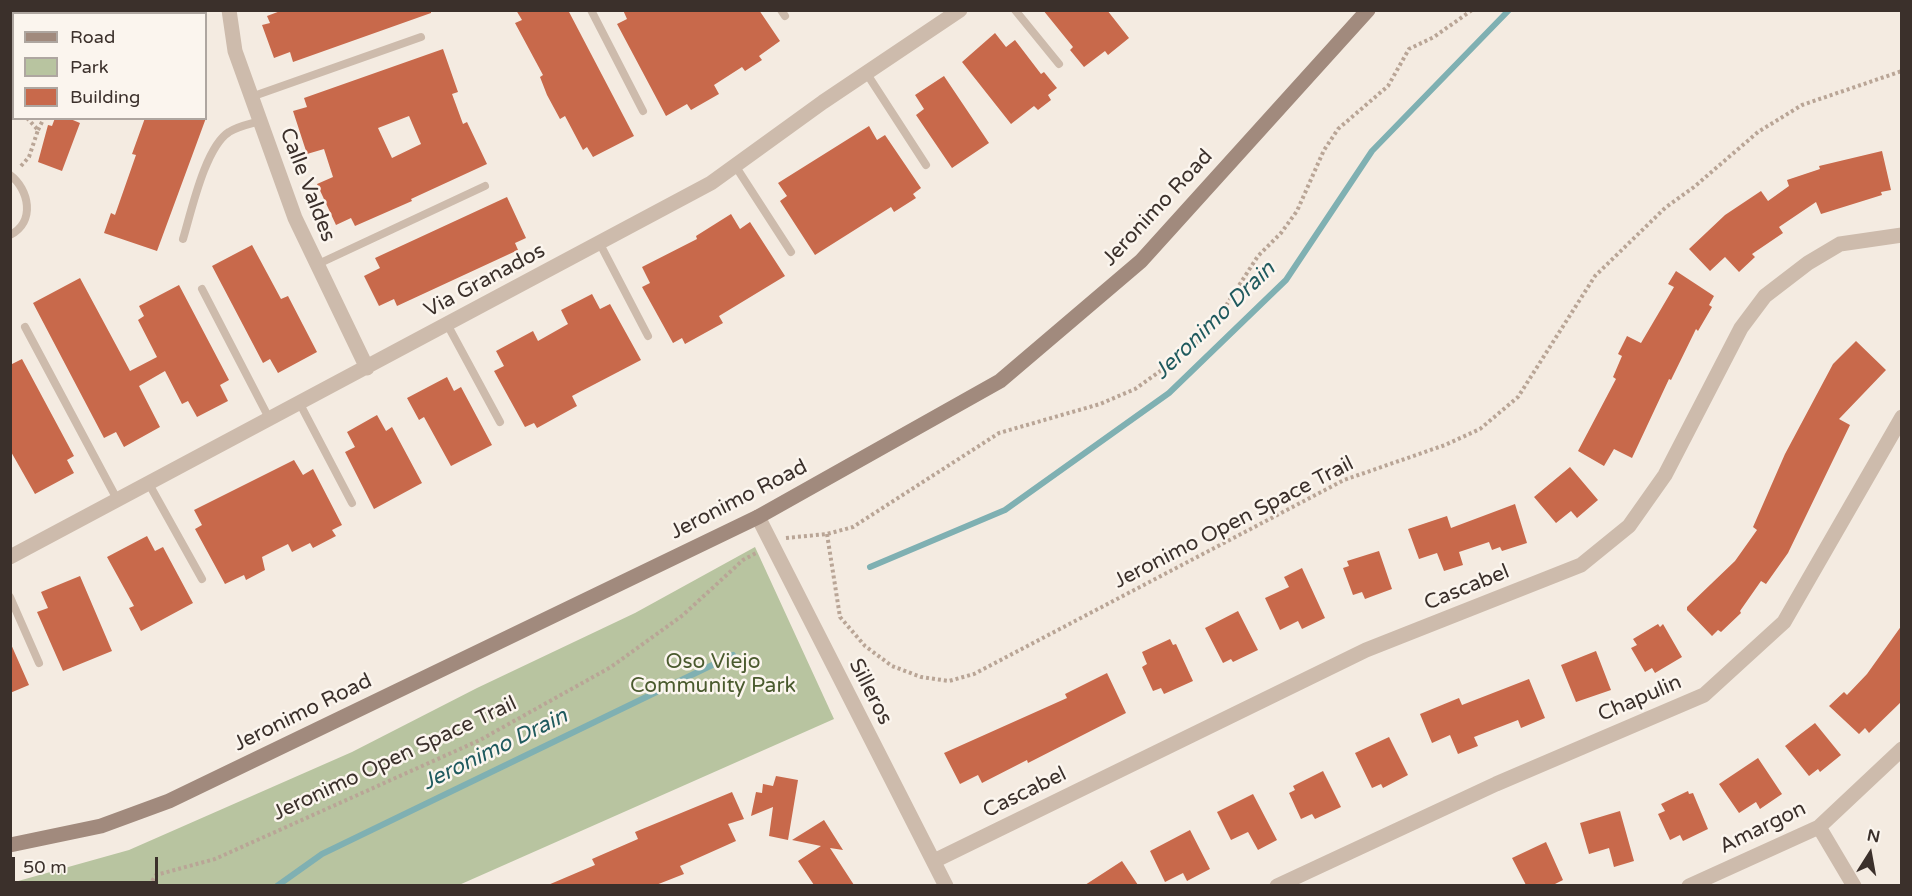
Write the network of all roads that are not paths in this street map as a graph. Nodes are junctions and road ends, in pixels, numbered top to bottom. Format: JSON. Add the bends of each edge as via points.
{"nodes":[{"id":1,"x":229,"y":10,"type":"edge"},
{"id":2,"x":591,"y":10,"type":"edge"},
{"id":3,"x":960,"y":10,"type":"edge"},
{"id":4,"x":1015,"y":10,"type":"edge"},
{"id":5,"x":1368,"y":10,"type":"edge"},
{"id":6,"x":421,"y":37,"type":"dead end"},
{"id":7,"x":1059,"y":64,"type":"dead end"},
{"id":8,"x":867,"y":74,"type":"junction"},
{"id":9,"x":251,"y":97,"type":"junction"},
{"id":10,"x":643,"y":111,"type":"dead end"},
{"id":11,"x":260,"y":121,"type":"junction"},
{"id":12,"x":926,"y":165,"type":"dead end"},
{"id":13,"x":736,"y":167,"type":"junction"},
{"id":14,"x":10,"y":175,"type":"edge"},
{"id":15,"x":485,"y":186,"type":"dead end"},
{"id":16,"x":10,"y":235,"type":"edge"},
{"id":17,"x":1902,"y":235,"type":"edge"},
{"id":18,"x":183,"y":239,"type":"dead end"},
{"id":19,"x":600,"y":244,"type":"junction"},
{"id":20,"x":790,"y":252,"type":"dead end"},
{"id":21,"x":316,"y":265,"type":"junction"},
{"id":22,"x":202,"y":289,"type":"dead end"},
{"id":23,"x":447,"y":324,"type":"junction"},
{"id":24,"x":26,"y":327,"type":"dead end"},
{"id":25,"x":648,"y":336,"type":"dead end"},
{"id":26,"x":367,"y":368,"type":"junction"},
{"id":27,"x":300,"y":404,"type":"junction"},
{"id":28,"x":1902,"y":417,"type":"edge"},
{"id":29,"x":270,"y":420,"type":"junction"},
{"id":30,"x":500,"y":422,"type":"dead end"},
{"id":31,"x":149,"y":484,"type":"junction"},
{"id":32,"x":118,"y":501,"type":"junction"},
{"id":33,"x":351,"y":503,"type":"dead end"},
{"id":34,"x":758,"y":517,"type":"junction"},
{"id":35,"x":10,"y":557,"type":"edge"},
{"id":36,"x":202,"y":579,"type":"dead end"},
{"id":37,"x":10,"y":597,"type":"edge"},
{"id":38,"x":39,"y":663,"type":"dead end"},
{"id":39,"x":1902,"y":749,"type":"edge"},
{"id":40,"x":1819,"y":827,"type":"junction"},
{"id":41,"x":10,"y":845,"type":"edge"},
{"id":42,"x":934,"y":861,"type":"junction"},
{"id":43,"x":1284,"y":884,"type":"edge"},
{"id":44,"x":946,"y":885,"type":"edge"},
{"id":45,"x":1689,"y":885,"type":"edge"},
{"id":46,"x":1854,"y":885,"type":"edge"}],
"edges":[{"from":1,"to":9,"type":"street","name":"Calle Valdes","via":[[236,51]]},
{"from":2,"to":10,"type":"lane"},
{"from":3,"to":8,"type":"street","name":"Via Granados"},
{"from":4,"to":7,"type":"lane"},
{"from":5,"to":34,"type":"main road","name":"Jeronimo Road","via":[[1142,261],[1000,381]]},
{"from":6,"to":9,"type":"lane"},
{"from":8,"to":12,"type":"lane"},
{"from":8,"to":13,"type":"street","name":"Via Granados"},
{"from":9,"to":11,"type":"street","name":"Calle Valdes"},
{"from":11,"to":18,"type":"lane","via":[[229,132],[219,140]]},
{"from":11,"to":21,"type":"street","name":"Calle Valdes"},
{"from":13,"to":19,"type":"street","name":"Via Granados"},
{"from":13,"to":20,"type":"lane"},
{"from":14,"to":16,"type":"lane","via":[[26,192],[28,206],[24,220]]},
{"from":15,"to":21,"type":"lane"},
{"from":17,"to":42,"type":"street","name":"Cascabel","via":[[1840,244],[1765,296],[1741,328],[1665,475],[1629,526],[1581,565],[1366,650]]},
{"from":19,"to":23,"type":"street","name":"Via Granados"},
{"from":19,"to":25,"type":"lane"},
{"from":21,"to":26,"type":"street","name":"Calle Valdes"},
{"from":22,"to":29,"type":"lane"},
{"from":23,"to":26,"type":"street","name":"Via Granados"},
{"from":23,"to":30,"type":"lane"},
{"from":24,"to":32,"type":"lane"},
{"from":26,"to":27,"type":"street","name":"Via Granados"},
{"from":27,"to":29,"type":"street","name":"Via Granados"},
{"from":27,"to":33,"type":"lane"},
{"from":28,"to":43,"type":"street","name":"Chapulin","via":[[1784,622],[1704,695],[1496,784]]},
{"from":29,"to":31,"type":"street","name":"Via Granados"},
{"from":31,"to":32,"type":"street","name":"Via Granados"},
{"from":31,"to":36,"type":"lane"},
{"from":32,"to":35,"type":"street","name":"Via Granados"},
{"from":34,"to":41,"type":"main road","name":"Jeronimo Road","via":[[169,801],[101,826]]},
{"from":34,"to":42,"type":"street","name":"Silleros"},
{"from":37,"to":38,"type":"lane"},
{"from":39,"to":40,"type":"street","name":"Amargon"},
{"from":40,"to":45,"type":"street","name":"Amargon"},
{"from":40,"to":46,"type":"street"},
{"from":42,"to":44,"type":"street","name":"Silleros"}]}
